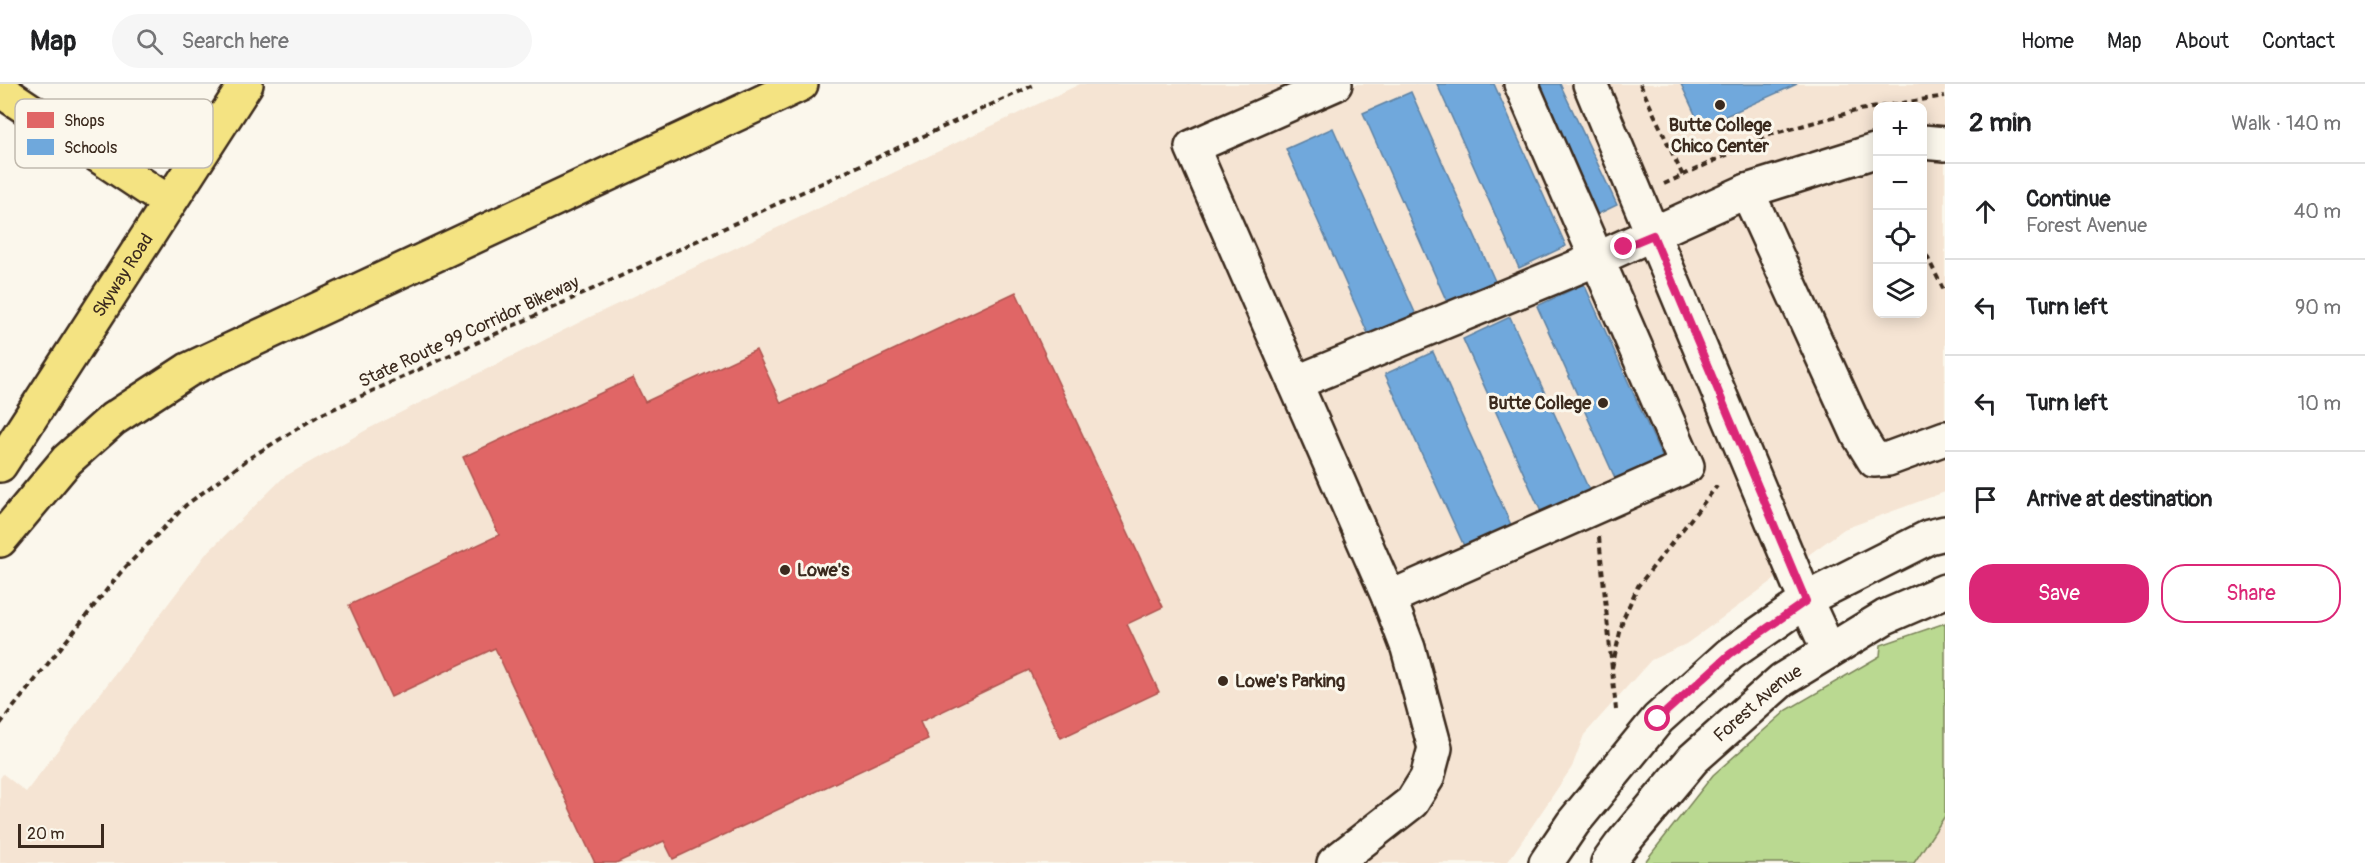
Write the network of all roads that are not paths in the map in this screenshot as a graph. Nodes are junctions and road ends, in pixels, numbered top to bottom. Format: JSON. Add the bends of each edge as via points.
{"nodes":[{"id":1,"x":246,"y":84,"type":"edge"},
{"id":2,"x":801,"y":84,"type":"edge"},
{"id":3,"x":1335,"y":84,"type":"edge"},
{"id":4,"x":1521,"y":84,"type":"edge"},
{"id":5,"x":1590,"y":84,"type":"edge"},
{"id":6,"x":0,"y":90,"type":"edge"},
{"id":7,"x":15,"y":100,"type":"edge"},
{"id":8,"x":213,"y":134,"type":"edge"},
{"id":9,"x":1927,"y":142,"type":"edge"},
{"id":10,"x":1945,"y":144,"type":"edge"},
{"id":11,"x":1873,"y":152,"type":"edge"},
{"id":12,"x":117,"y":168,"type":"edge"},
{"id":13,"x":190,"y":168,"type":"edge"},
{"id":14,"x":1747,"y":190,"type":"junction"},
{"id":15,"x":168,"y":202,"type":"junction"},
{"id":16,"x":1653,"y":235,"type":"junction"},
{"id":17,"x":1597,"y":259,"type":"junction"},
{"id":18,"x":1295,"y":383,"type":"junction"},
{"id":19,"x":1945,"y":438,"type":"edge"},
{"id":20,"x":0,"y":465,"type":"edge"},
{"id":21,"x":1945,"y":533,"type":"edge"},
{"id":22,"x":0,"y":540,"type":"edge"},
{"id":23,"x":1945,"y":591,"type":"edge"},
{"id":24,"x":1389,"y":598,"type":"junction"},
{"id":25,"x":1806,"y":601,"type":"junction"},
{"id":26,"x":1829,"y":651,"type":"junction"},
{"id":27,"x":1334,"y":863,"type":"edge"},
{"id":28,"x":1546,"y":863,"type":"edge"},
{"id":29,"x":1608,"y":863,"type":"edge"}],
"edges":[{"from":1,"to":8,"type":"main road","name":"Skyway Road"},
{"from":2,"to":22,"type":"main road","via":[[188,370],[113,419],[67,460]]},
{"from":3,"to":18,"type":"street","via":[[1192,147]]},
{"from":4,"to":17,"type":"street"},
{"from":5,"to":16,"type":"street"},
{"from":6,"to":7,"type":"main road"},
{"from":9,"to":10,"type":"street"},
{"from":11,"to":14,"type":"street"},
{"from":12,"to":15,"type":"main road"},
{"from":13,"to":15,"type":"main road","name":"Skyway Road"},
{"from":14,"to":16,"type":"street"},
{"from":14,"to":19,"type":"street","via":[[1858,434],[1874,459],[1888,459]]},
{"from":15,"to":20,"type":"main road","name":"Skyway Road"},
{"from":16,"to":17,"type":"street"},
{"from":16,"to":25,"type":"street"},
{"from":17,"to":18,"type":"street"},
{"from":17,"to":24,"type":"street","via":[[1687,466]]},
{"from":18,"to":24,"type":"street"},
{"from":21,"to":25,"type":"street","via":[[1929,537]]},
{"from":23,"to":26,"type":"street","name":"Forest Avenue","via":[[1885,617]]},
{"from":24,"to":27,"type":"street","via":[[1408,648],[1435,748],[1427,778],[1412,802]]},
{"from":25,"to":26,"type":"street"},
{"from":25,"to":28,"type":"street","via":[[1730,654],[1658,719],[1573,823]]},
{"from":26,"to":29,"type":"street","name":"Forest Avenue","via":[[1782,680],[1693,759]]}]}
